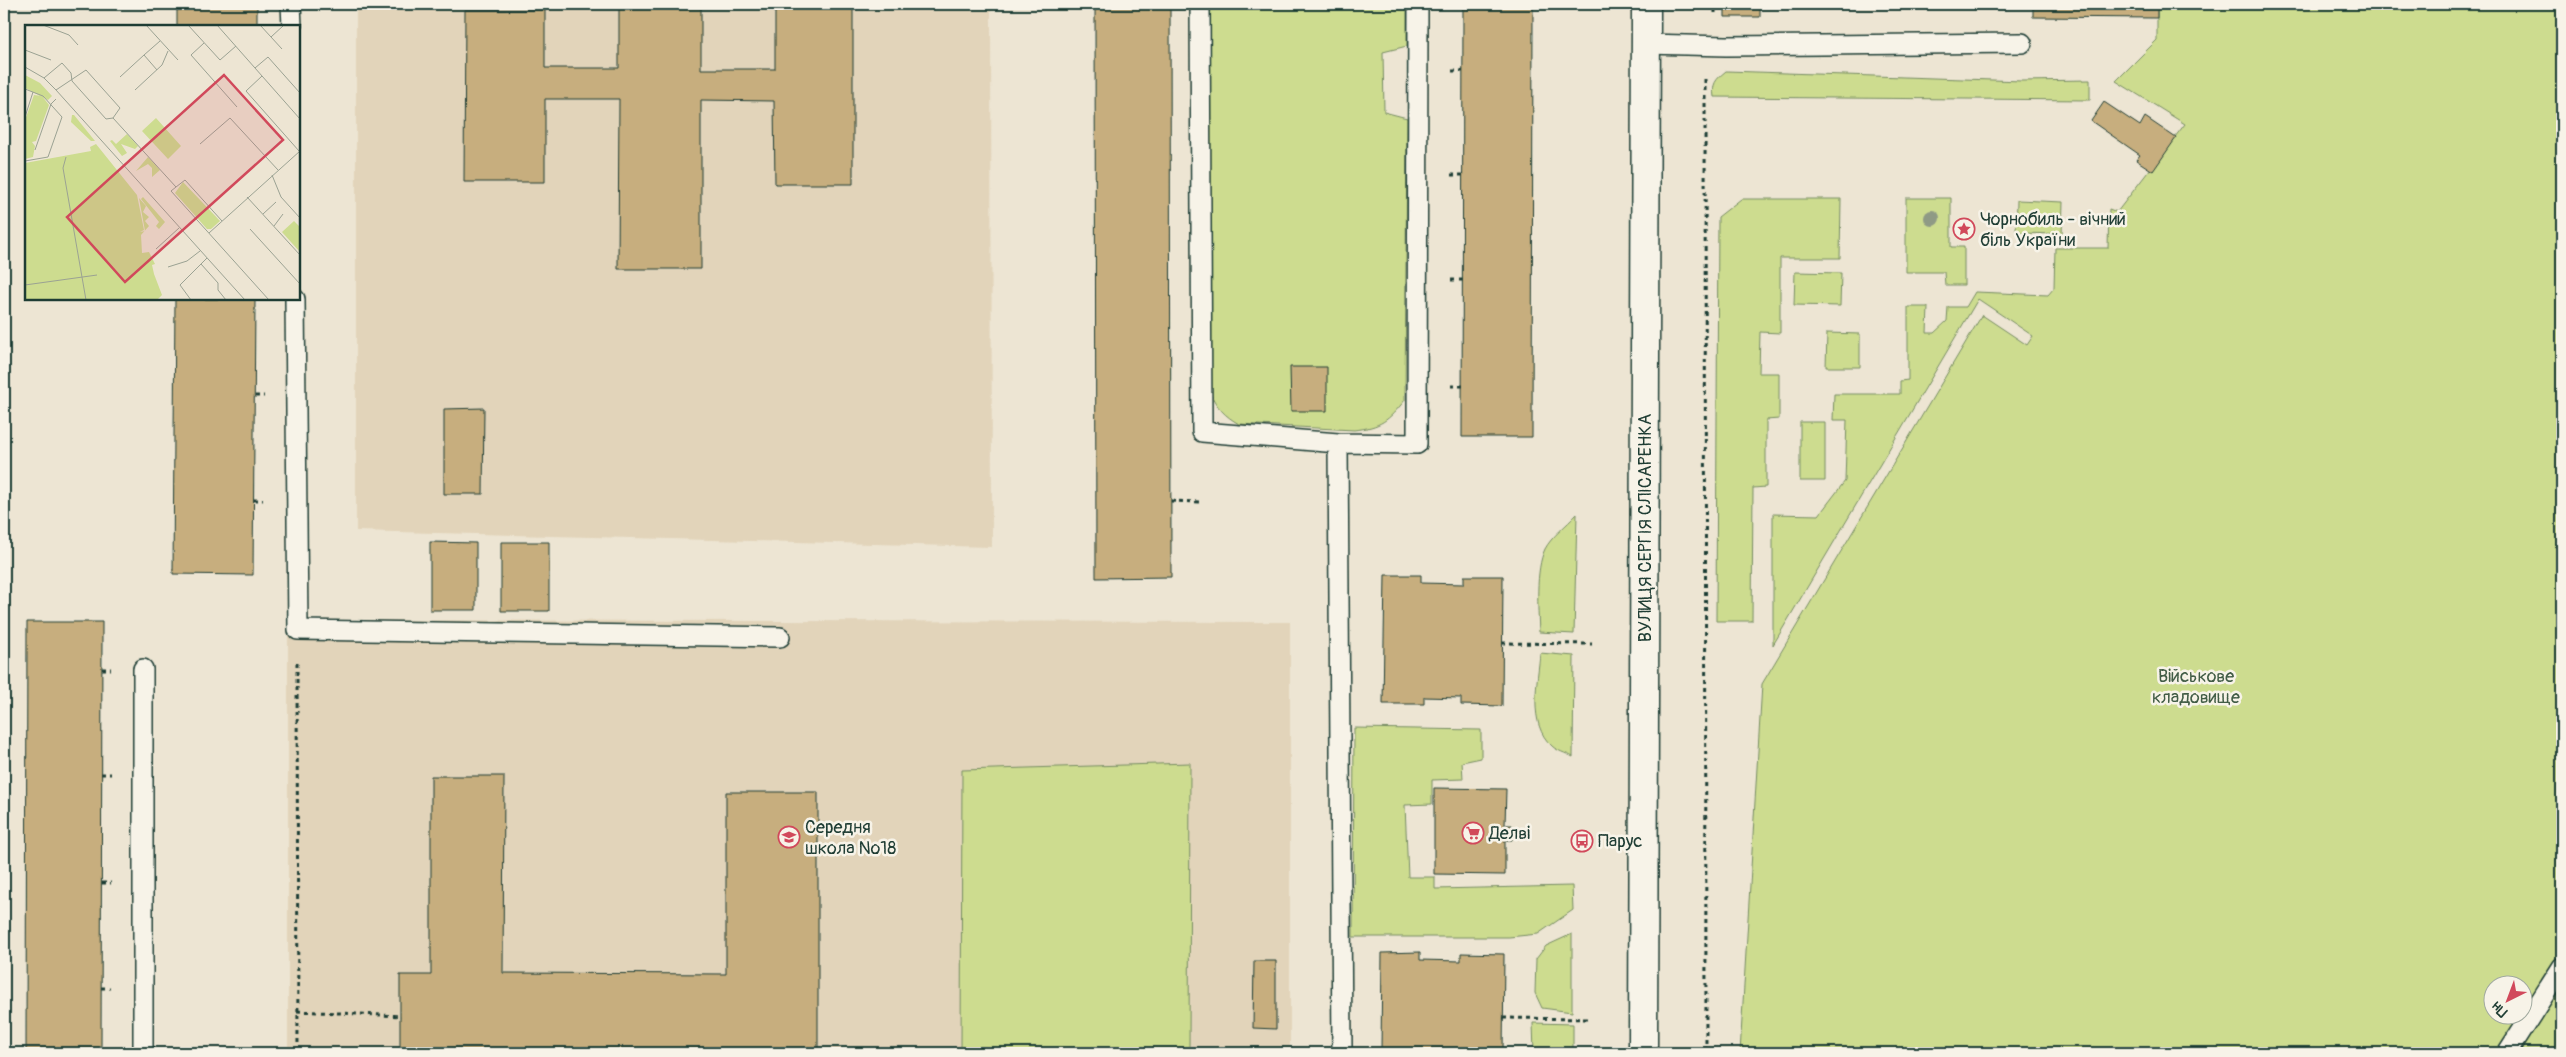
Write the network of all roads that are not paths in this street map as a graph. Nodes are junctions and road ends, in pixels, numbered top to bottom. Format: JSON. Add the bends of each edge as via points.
{"nodes":[{"id":1,"x":291,"y":4,"type":"edge"},
{"id":2,"x":1200,"y":4,"type":"edge"},
{"id":3,"x":1418,"y":4,"type":"edge"},
{"id":4,"x":1646,"y":4,"type":"edge"},
{"id":5,"x":292,"y":25,"type":"edge"},
{"id":6,"x":2022,"y":43,"type":"dead end"},
{"id":7,"x":1646,"y":44,"type":"junction"},
{"id":8,"x":294,"y":300,"type":"edge"},
{"id":9,"x":1338,"y":443,"type":"junction"},
{"id":10,"x":780,"y":637,"type":"dead end"},
{"id":11,"x":143,"y":669,"type":"dead end"},
{"id":12,"x":2562,"y":967,"type":"edge"},
{"id":13,"x":143,"y":1053,"type":"edge"},
{"id":14,"x":1342,"y":1053,"type":"edge"},
{"id":15,"x":1643,"y":1053,"type":"edge"},
{"id":16,"x":2507,"y":1053,"type":"edge"}],
"edges":[{"from":1,"to":5,"type":"lane"},
{"from":2,"to":9,"type":"lane","via":[[1202,432]]},
{"from":3,"to":9,"type":"lane","via":[[1417,444]]},
{"from":4,"to":7,"type":"street","name":"ВУЛИЦЯ СЕРГІЯ СЛІСАРЕНКА"},
{"from":6,"to":7,"type":"lane"},
{"from":7,"to":15,"type":"street","name":"ВУЛИЦЯ СЕРГІЯ СЛІСАРЕНКА"},
{"from":8,"to":10,"type":"lane","via":[[298,630]]},
{"from":9,"to":14,"type":"lane"},
{"from":11,"to":13,"type":"lane"},
{"from":12,"to":16,"type":"lane"}]}
